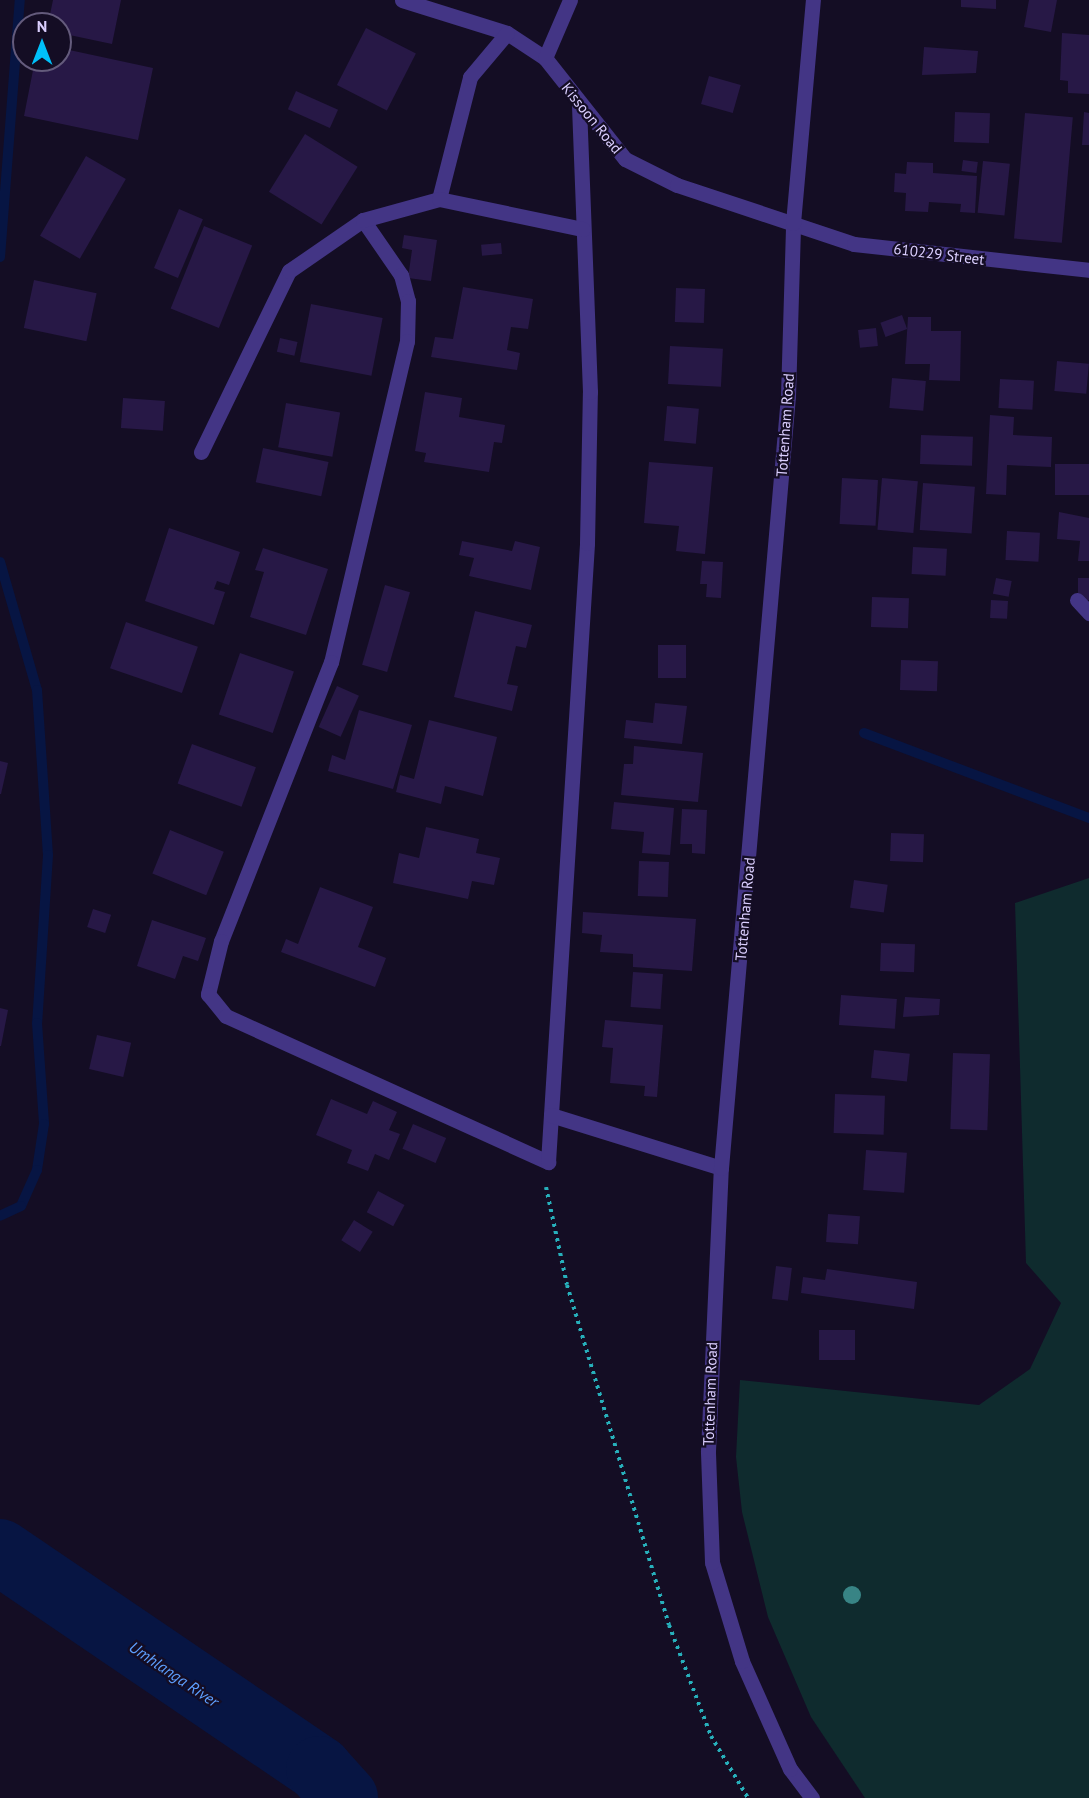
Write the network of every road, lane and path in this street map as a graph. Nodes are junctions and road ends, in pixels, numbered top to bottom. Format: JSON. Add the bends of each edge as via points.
{"nodes":[{"id":1,"x":402,"y":0,"type":"edge"},
{"id":2,"x":570,"y":0,"type":"edge"},
{"id":3,"x":813,"y":0,"type":"edge"},
{"id":4,"x":507,"y":33,"type":"junction"},
{"id":5,"x":545,"y":58,"type":"junction"},
{"id":6,"x":579,"y":106,"type":"junction"},
{"id":7,"x":439,"y":200,"type":"junction"},
{"id":8,"x":363,"y":220,"type":"junction"},
{"id":9,"x":793,"y":223,"type":"junction"},
{"id":10,"x":583,"y":229,"type":"junction"},
{"id":11,"x":1089,"y":270,"type":"edge"},
{"id":12,"x":201,"y":452,"type":"dead end"},
{"id":13,"x":1077,"y":600,"type":"dead end"},
{"id":14,"x":1089,"y":613,"type":"edge"},
{"id":15,"x":551,"y":1115,"type":"junction"},
{"id":16,"x":548,"y":1162,"type":"junction"},
{"id":17,"x":721,"y":1168,"type":"junction"},
{"id":18,"x":748,"y":1798,"type":"edge"},
{"id":19,"x":812,"y":1798,"type":"edge"}],
"edges":[{"from":1,"to":4,"type":"street","name":"Kissoon Road"},
{"from":2,"to":5,"type":"street"},
{"from":3,"to":9,"type":"street","name":"Tottenham Road"},
{"from":4,"to":5,"type":"street","name":"Kissoon Road"},
{"from":4,"to":7,"type":"street","via":[[470,77]]},
{"from":5,"to":6,"type":"street","name":"Kissoon Road"},
{"from":6,"to":9,"type":"street","name":"Kissoon Road","via":[[625,159],[677,185]]},
{"from":6,"to":10,"type":"street"},
{"from":7,"to":8,"type":"street"},
{"from":7,"to":10,"type":"street"},
{"from":8,"to":12,"type":"street","via":[[289,272]]},
{"from":8,"to":16,"type":"street","via":[[400,275],[408,301],[407,341],[331,662],[222,941],[208,994],[226,1016]]},
{"from":9,"to":11,"type":"street","name":"610229 Street","via":[[854,244]]},
{"from":9,"to":17,"type":"street","name":"Tottenham Road","via":[[787,408]]},
{"from":10,"to":15,"type":"street","via":[[590,392],[587,543]]},
{"from":13,"to":14,"type":"street"},
{"from":15,"to":16,"type":"street"},
{"from":15,"to":17,"type":"street"},
{"from":16,"to":18,"type":"path","via":[[545,1201],[669,1625],[711,1736]]},
{"from":17,"to":19,"type":"street","name":"Tottenham Road","via":[[708,1451],[712,1562],[742,1661],[790,1769]]}]}
